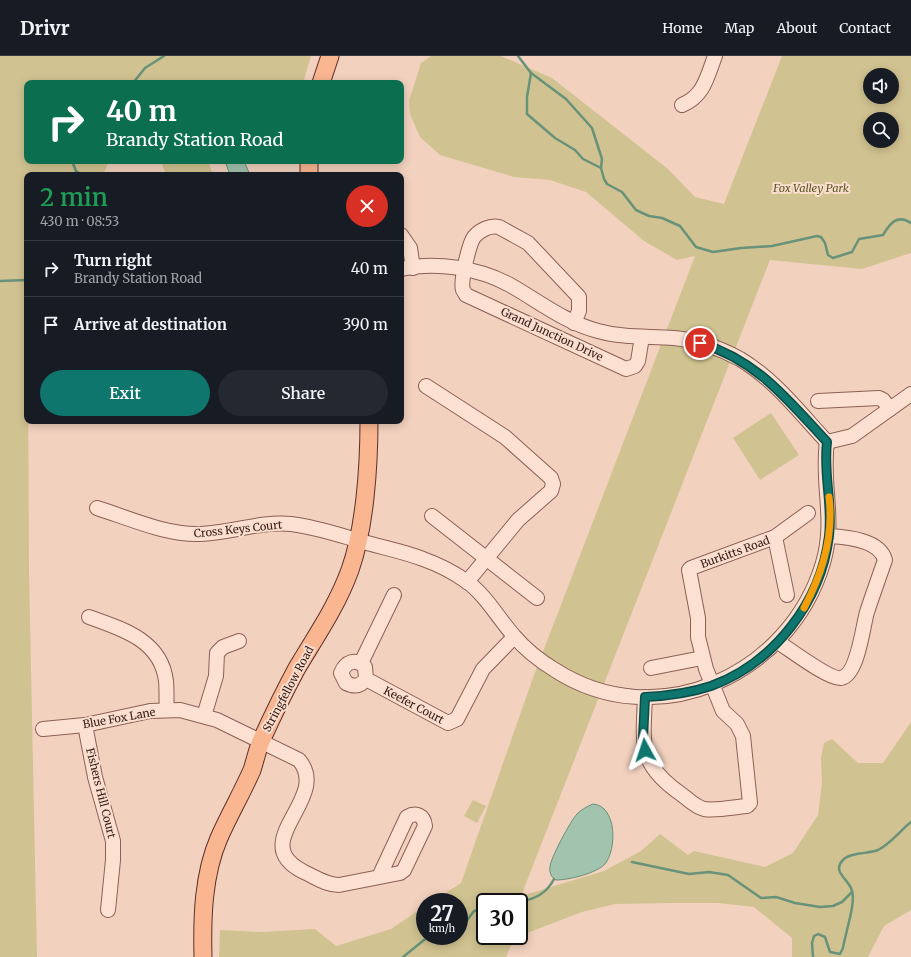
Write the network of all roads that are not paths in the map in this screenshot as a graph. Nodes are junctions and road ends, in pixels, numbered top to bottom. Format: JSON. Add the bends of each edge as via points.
{"nodes":[{"id":1,"x":330,"y":56,"type":"edge"},
{"id":2,"x":715,"y":56,"type":"edge"},
{"id":3,"x":322,"y":80,"type":"edge"},
{"id":4,"x":682,"y":105,"type":"dead end"},
{"id":5,"x":404,"y":239,"type":"edge"},
{"id":6,"x":407,"y":268,"type":"edge"},
{"id":7,"x":464,"y":269,"type":"junction"},
{"id":8,"x":574,"y":323,"type":"junction"},
{"id":9,"x":642,"y":337,"type":"junction"},
{"id":10,"x":426,"y":386,"type":"dead end"},
{"id":11,"x":911,"y":394,"type":"edge"},
{"id":12,"x":818,"y":401,"type":"dead end"},
{"id":13,"x":890,"y":408,"type":"junction"},
{"id":14,"x":369,"y":424,"type":"edge"},
{"id":15,"x":827,"y":442,"type":"junction"},
{"id":16,"x":97,"y":508,"type":"dead end"},
{"id":17,"x":808,"y":513,"type":"dead end"},
{"id":18,"x":432,"y":516,"type":"dead end"},
{"id":19,"x":829,"y":536,"type":"junction"},
{"id":20,"x":775,"y":537,"type":"junction"},
{"id":21,"x":358,"y":540,"type":"junction"},
{"id":22,"x":486,"y":559,"type":"junction"},
{"id":23,"x":467,"y":582,"type":"junction"},
{"id":24,"x":394,"y":594,"type":"dead end"},
{"id":25,"x":787,"y":595,"type":"dead end"},
{"id":26,"x":537,"y":598,"type":"dead end"},
{"id":27,"x":89,"y":617,"type":"dead end"},
{"id":28,"x":514,"y":637,"type":"junction"},
{"id":29,"x":239,"y":642,"type":"dead end"},
{"id":30,"x":778,"y":642,"type":"junction"},
{"id":31,"x":702,"y":658,"type":"junction"},
{"id":32,"x":361,"y":663,"type":"junction"},
{"id":33,"x":651,"y":668,"type":"dead end"},
{"id":34,"x":366,"y":679,"type":"junction"},
{"id":35,"x":712,"y":685,"type":"junction"},
{"id":36,"x":645,"y":697,"type":"junction"},
{"id":37,"x":167,"y":710,"type":"junction"},
{"id":38,"x":204,"y":716,"type":"junction"},
{"id":39,"x":85,"y":725,"type":"junction"},
{"id":40,"x":43,"y":729,"type":"dead end"},
{"id":41,"x":260,"y":743,"type":"junction"},
{"id":42,"x":379,"y":876,"type":"dead end"},
{"id":43,"x":108,"y":910,"type":"dead end"},
{"id":44,"x":203,"y":957,"type":"edge"}],
"edges":[{"from":1,"to":3,"type":"main road"},
{"from":2,"to":4,"type":"street","via":[[701,91]]},
{"from":5,"to":6,"type":"street","via":[[410,248]]},
{"from":6,"to":7,"type":"street"},
{"from":7,"to":8,"type":"street","via":[[510,285]]},
{"from":7,"to":8,"type":"street","via":[[475,237],[488,227],[499,227],[528,243],[579,297],[579,310]]},
{"from":7,"to":9,"type":"street","name":"Grand Junction Drive","via":[[462,286],[466,295],[626,369],[635,366],[638,361]]},
{"from":8,"to":9,"type":"street","via":[[600,331]]},
{"from":9,"to":15,"type":"street","via":[[691,341],[724,351],[739,359],[766,378]]},
{"from":10,"to":22,"type":"street","via":[[505,437],[551,478],[551,491],[518,520]]},
{"from":11,"to":13,"type":"street"},
{"from":12,"to":13,"type":"street","via":[[879,398]]},
{"from":13,"to":15,"type":"street","via":[[852,436]]},
{"from":14,"to":21,"type":"main road","name":"Stringfellow Road","via":[[366,486]]},
{"from":15,"to":19,"type":"street","name":"Cross Keys Court","via":[[825,472],[829,502]]},
{"from":16,"to":21,"type":"street","name":"Cross Keys Court","via":[[163,529],[188,534],[290,524]]},
{"from":17,"to":20,"type":"street","name":"Burkitts Road"},
{"from":18,"to":22,"type":"street"},
{"from":19,"to":30,"type":"street","name":"Cross Keys Court","via":[[823,562],[810,597],[797,619]]},
{"from":19,"to":30,"type":"street","via":[[850,537],[879,547],[884,553],[885,560],[866,613],[859,652],[847,675],[837,678],[806,662]]},
{"from":20,"to":25,"type":"street","name":"Burkitts Road"},
{"from":20,"to":31,"type":"street","name":"Burkitts Road","via":[[689,570]]},
{"from":21,"to":23,"type":"street","name":"Cross Keys Court","via":[[425,560]]},
{"from":21,"to":41,"type":"main road","name":"Stringfellow Road","via":[[350,570],[325,624],[297,668]]},
{"from":22,"to":23,"type":"street"},
{"from":22,"to":26,"type":"street"},
{"from":23,"to":28,"type":"street","name":"Cross Keys Court","via":[[492,608]]},
{"from":24,"to":32,"type":"street"},
{"from":27,"to":37,"type":"street","via":[[133,634],[150,647],[164,673]]},
{"from":28,"to":34,"type":"street","name":"Keefer Court","via":[[483,669],[457,719],[453,722],[448,723]]},
{"from":28,"to":36,"type":"street","name":"Cross Keys Court","via":[[546,664],[568,678],[607,692]]},
{"from":29,"to":38,"type":"street","via":[[223,647],[217,653],[216,676]]},
{"from":30,"to":35,"type":"street","name":"Cross Keys Court","via":[[753,664]]},
{"from":31,"to":33,"type":"street"},
{"from":31,"to":35,"type":"street","name":"Burkitts Road"},
{"from":32,"to":34,"type":"street","via":[[365,667]]},
{"from":32,"to":34,"type":"street","via":[[348,663],[341,673],[342,679],[346,683],[358,686]]},
{"from":35,"to":36,"type":"street","name":"Cross Keys Court","via":[[678,694]]},
{"from":35,"to":36,"type":"street","name":"Burkitts Road","via":[[723,711],[737,724],[744,736],[750,803],[747,806],[706,809],[699,807],[667,784],[650,763],[645,750]]},
{"from":37,"to":38,"type":"street","name":"Blue Fox Lane","via":[[180,710]]},
{"from":37,"to":39,"type":"street","name":"Blue Fox Lane","via":[[144,712]]},
{"from":38,"to":41,"type":"street","name":"Blue Fox Lane"},
{"from":39,"to":40,"type":"street","name":"Blue Fox Lane"},
{"from":39,"to":43,"type":"street","name":"Fishers Hill Court","via":[[95,777],[113,841]]},
{"from":41,"to":42,"type":"street","name":"Blue Fox Lane","via":[[299,760],[306,769],[306,788],[283,837],[283,853],[287,861],[333,885]]},
{"from":41,"to":44,"type":"main road","name":"Stringfellow Road","via":[[252,770],[214,851],[205,898]]}]}
